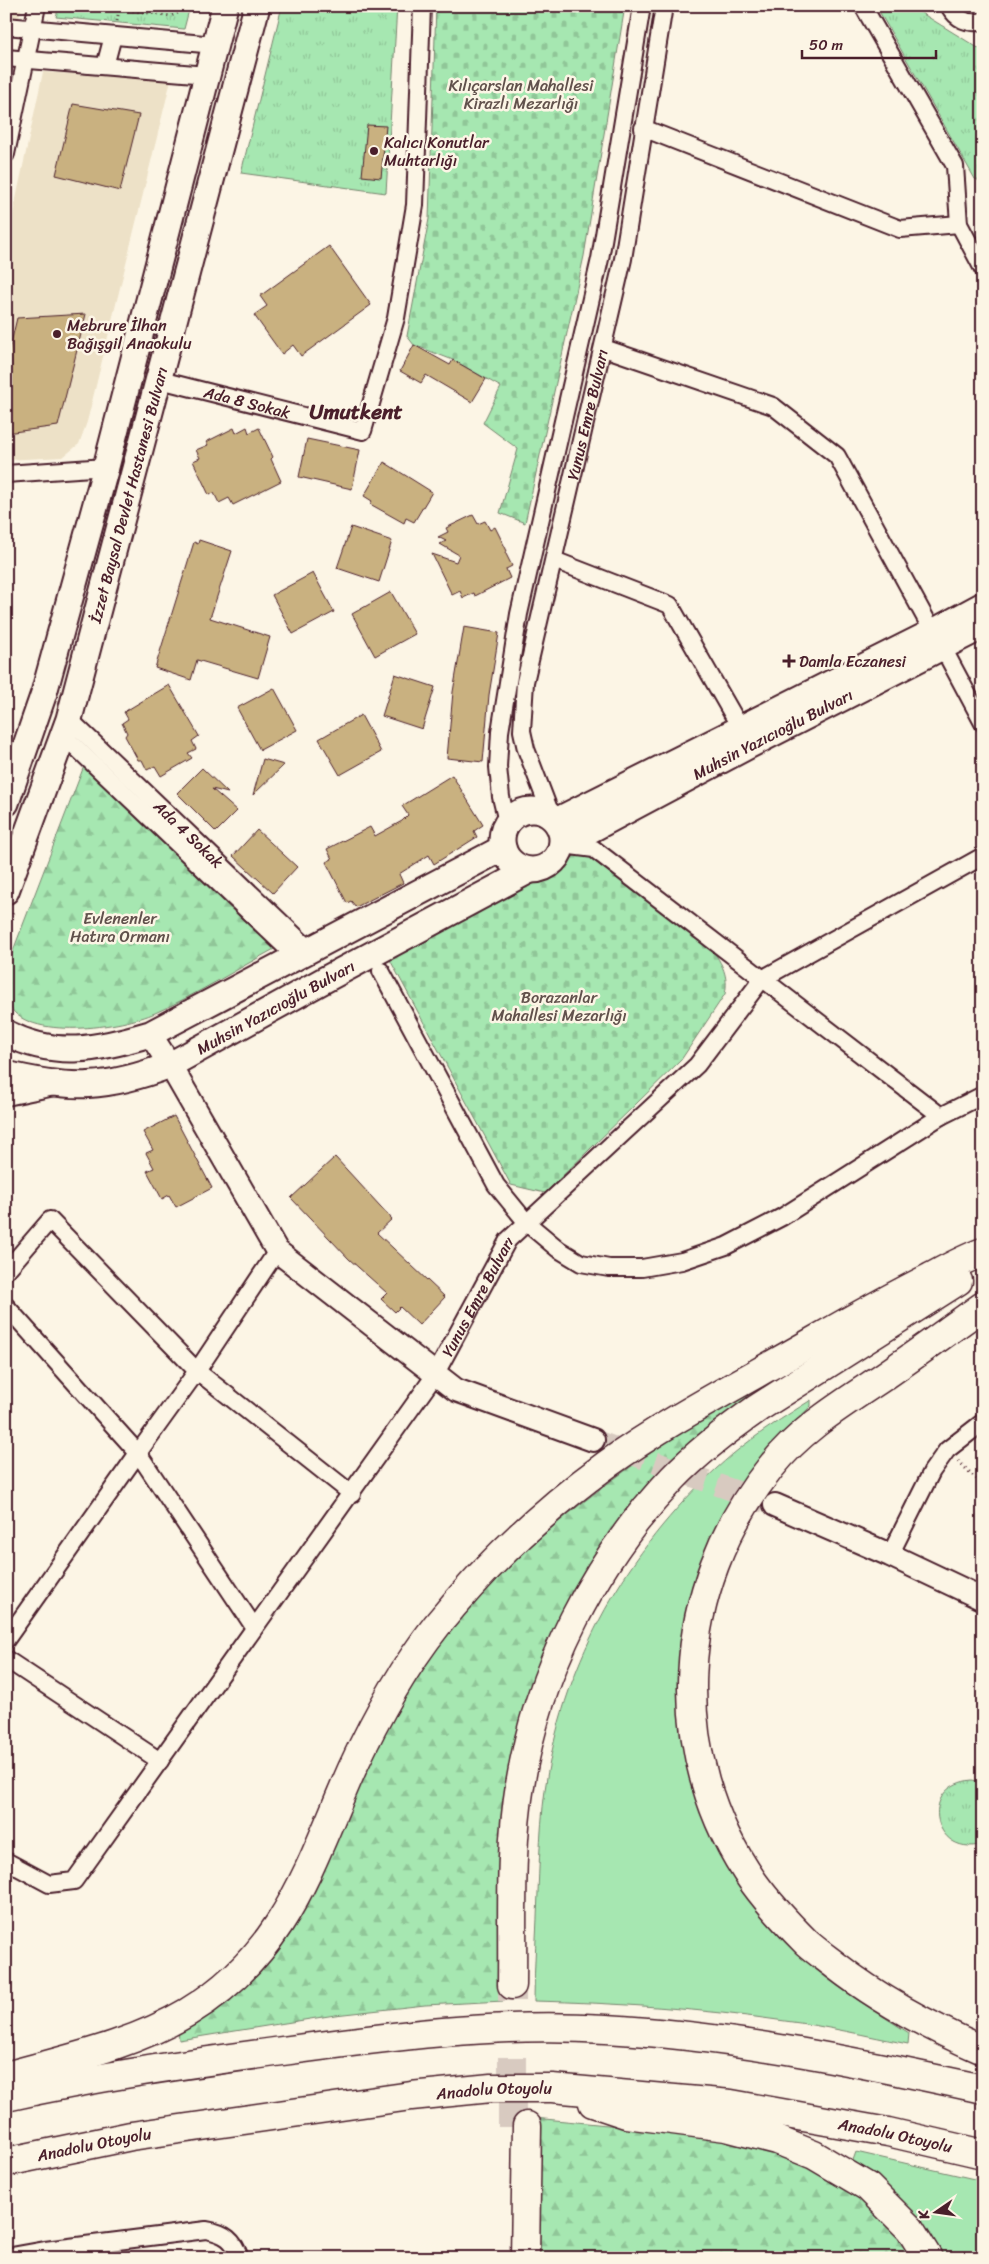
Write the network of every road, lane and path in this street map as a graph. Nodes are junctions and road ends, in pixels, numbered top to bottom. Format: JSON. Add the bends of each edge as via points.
{"nodes":[{"id":1,"x":37,"y":6,"type":"edge"},
{"id":2,"x":98,"y":6,"type":"edge"},
{"id":3,"x":184,"y":6,"type":"edge"},
{"id":4,"x":225,"y":6,"type":"edge"},
{"id":5,"x":257,"y":6,"type":"edge"},
{"id":6,"x":422,"y":6,"type":"edge"},
{"id":7,"x":642,"y":6,"type":"edge"},
{"id":8,"x":664,"y":6,"type":"edge"},
{"id":9,"x":863,"y":6,"type":"edge"},
{"id":10,"x":949,"y":6,"type":"edge"},
{"id":11,"x":983,"y":21,"type":"edge"},
{"id":12,"x":6,"y":26,"type":"edge"},
{"id":13,"x":33,"y":28,"type":"junction"},
{"id":14,"x":113,"y":36,"type":"junction"},
{"id":15,"x":215,"y":45,"type":"junction"},
{"id":16,"x":6,"y":58,"type":"edge"},
{"id":17,"x":26,"y":60,"type":"junction"},
{"id":18,"x":105,"y":66,"type":"junction"},
{"id":19,"x":207,"y":75,"type":"junction"},
{"id":20,"x":643,"y":128,"type":"junction"},
{"id":21,"x":6,"y":154,"type":"edge"},
{"id":22,"x":959,"y":224,"type":"junction"},
{"id":23,"x":983,"y":269,"type":"edge"},
{"id":24,"x":604,"y":348,"type":"junction"},
{"id":25,"x":160,"y":380,"type":"junction"},
{"id":26,"x":106,"y":467,"type":"junction"},
{"id":27,"x":6,"y":474,"type":"edge"},
{"id":28,"x":554,"y":560,"type":"junction"},
{"id":29,"x":983,"y":605,"type":"edge"},
{"id":30,"x":983,"y":626,"type":"edge"},
{"id":31,"x":938,"y":640,"type":"junction"},
{"id":32,"x":983,"y":724,"type":"edge"},
{"id":33,"x":66,"y":727,"type":"junction"},
{"id":34,"x":741,"y":729,"type":"junction"},
{"id":35,"x":6,"y":803,"type":"edge"},
{"id":36,"x":507,"y":822,"type":"junction"},
{"id":37,"x":557,"y":828,"type":"junction"},
{"id":38,"x":503,"y":848,"type":"junction"},
{"id":39,"x":983,"y":856,"type":"edge"},
{"id":40,"x":528,"y":870,"type":"junction"},
{"id":41,"x":6,"y":891,"type":"edge"},
{"id":42,"x":302,"y":953,"type":"junction"},
{"id":43,"x":381,"y":971,"type":"dead end"},
{"id":44,"x":762,"y":979,"type":"junction"},
{"id":45,"x":6,"y":1033,"type":"edge"},
{"id":46,"x":150,"y":1034,"type":"junction"},
{"id":47,"x":170,"y":1065,"type":"junction"},
{"id":48,"x":6,"y":1074,"type":"edge"},
{"id":49,"x":58,"y":1084,"type":"junction"},
{"id":50,"x":6,"y":1094,"type":"edge"},
{"id":51,"x":983,"y":1095,"type":"edge"},
{"id":52,"x":941,"y":1116,"type":"junction"},
{"id":53,"x":527,"y":1223,"type":"junction"},
{"id":54,"x":277,"y":1251,"type":"junction"},
{"id":55,"x":983,"y":1252,"type":"edge"},
{"id":56,"x":983,"y":1266,"type":"edge"},
{"id":57,"x":6,"y":1272,"type":"edge"},
{"id":58,"x":983,"y":1286,"type":"edge"},
{"id":59,"x":6,"y":1306,"type":"edge"},
{"id":60,"x":983,"y":1306,"type":"edge"},
{"id":61,"x":197,"y":1370,"type":"junction"},
{"id":62,"x":435,"y":1375,"type":"junction"},
{"id":63,"x":983,"y":1422,"type":"edge"},
{"id":64,"x":593,"y":1440,"type":"tunnel mouth"},
{"id":65,"x":947,"y":1450,"type":"junction"},
{"id":66,"x":138,"y":1453,"type":"junction"},
{"id":67,"x":983,"y":1484,"type":"edge"},
{"id":68,"x":352,"y":1494,"type":"junction"},
{"id":69,"x":775,"y":1506,"type":"tunnel mouth"},
{"id":70,"x":890,"y":1555,"type":"junction"},
{"id":71,"x":983,"y":1599,"type":"edge"},
{"id":72,"x":254,"y":1627,"type":"junction"},
{"id":73,"x":6,"y":1640,"type":"edge"},
{"id":74,"x":6,"y":1659,"type":"edge"},
{"id":75,"x":160,"y":1761,"type":"junction"},
{"id":76,"x":6,"y":1860,"type":"edge"},
{"id":77,"x":983,"y":2050,"type":"edge"},
{"id":78,"x":6,"y":2076,"type":"edge"},
{"id":79,"x":552,"y":2088,"type":"junction"},
{"id":80,"x":983,"y":2090,"type":"edge"},
{"id":81,"x":6,"y":2097,"type":"edge"},
{"id":82,"x":983,"y":2154,"type":"edge"},
{"id":83,"x":6,"y":2162,"type":"edge"},
{"id":84,"x":6,"y":2257,"type":"edge"},
{"id":85,"x":240,"y":2258,"type":"edge"},
{"id":86,"x":512,"y":2258,"type":"edge"},
{"id":87,"x":526,"y":2258,"type":"edge"},
{"id":88,"x":928,"y":2258,"type":"edge"}],
"edges":[{"from":1,"to":13,"type":"street"},
{"from":2,"to":3,"type":"path","via":[[171,16],[182,11]]},
{"from":4,"to":15,"type":"main road","name":"İzzet Baysal Devlet Hastanesi Bulvarı"},
{"from":5,"to":25,"type":"main road","name":"İzzet Baysal Devlet Hastanesi Bulvarı"},
{"from":6,"to":25,"type":"street","name":"Ada 8 Sokak","via":[[415,205],[396,318],[363,431]]},
{"from":7,"to":36,"type":"street","via":[[600,259],[520,614],[500,732],[499,782]]},
{"from":8,"to":20,"type":"street","name":"Yunus Emre Bulvarı"},
{"from":9,"to":22,"type":"street","via":[[955,166]]},
{"from":10,"to":11,"type":"street","via":[[961,20]]},
{"from":12,"to":13,"type":"street"},
{"from":13,"to":14,"type":"street"},
{"from":13,"to":17,"type":"street"},
{"from":14,"to":15,"type":"street"},
{"from":14,"to":18,"type":"street"},
{"from":15,"to":19,"type":"main road","name":"İzzet Baysal Devlet Hastanesi Bulvarı"},
{"from":16,"to":17,"type":"street"},
{"from":17,"to":18,"type":"street"},
{"from":17,"to":21,"type":"street"},
{"from":18,"to":19,"type":"street"},
{"from":19,"to":26,"type":"main road","name":"İzzet Baysal Devlet Hastanesi Bulvarı"},
{"from":20,"to":22,"type":"street","via":[[900,228]]},
{"from":20,"to":24,"type":"street","name":"Yunus Emre Bulvarı","via":[[623,259]]},
{"from":22,"to":23,"type":"street"},
{"from":24,"to":28,"type":"street","name":"Yunus Emre Bulvarı"},
{"from":24,"to":31,"type":"street","via":[[772,406],[837,456]]},
{"from":25,"to":33,"type":"main road","name":"İzzet Baysal Devlet Hastanesi Bulvarı"},
{"from":26,"to":27,"type":"street"},
{"from":26,"to":35,"type":"main road","name":"İzzet Baysal Devlet Hastanesi Bulvarı","via":[[44,693]]},
{"from":28,"to":34,"type":"street","via":[[670,606]]},
{"from":28,"to":37,"type":"street","name":"Yunus Emre Bulvarı","via":[[525,682],[522,731]]},
{"from":29,"to":31,"type":"main road"},
{"from":30,"to":31,"type":"main road","name":"Muhsin Yazıcıoğlu Bulvarı"},
{"from":31,"to":32,"type":"street"},
{"from":31,"to":34,"type":"main road"},
{"from":31,"to":37,"type":"main road","name":"Muhsin Yazıcıoğlu Bulvarı","via":[[748,746]]},
{"from":33,"to":41,"type":"main road","name":"İzzet Baysal Devlet Hastanesi Bulvarı"},
{"from":33,"to":42,"type":"street","name":"Ada 4 Sokak"},
{"from":34,"to":37,"type":"main road"},
{"from":36,"to":37,"type":"main road","via":[[520,812],[545,812]]},
{"from":36,"to":38,"type":"main road","via":[[502,835]]},
{"from":37,"to":40,"type":"main road","via":[[554,862],[538,870]]},
{"from":37,"to":44,"type":"street","via":[[594,849]]},
{"from":38,"to":40,"type":"main road","via":[[512,863]]},
{"from":38,"to":42,"type":"main road","name":"Muhsin Yazıcıoğlu Bulvarı"},
{"from":39,"to":44,"type":"street"},
{"from":40,"to":47,"type":"main road","name":"Muhsin Yazıcıoğlu Bulvarı"},
{"from":42,"to":46,"type":"main road","name":"Muhsin Yazıcıoğlu Bulvarı"},
{"from":43,"to":53,"type":"street","via":[[496,1185]]},
{"from":44,"to":52,"type":"street"},
{"from":44,"to":53,"type":"street","name":"Yunus Emre Bulvarı","via":[[697,1065]]},
{"from":45,"to":46,"type":"main road","name":"Muhsin Yazıcıoğlu Bulvarı","via":[[41,1047],[59,1049],[114,1044]]},
{"from":46,"to":47,"type":"street"},
{"from":47,"to":49,"type":"main road","name":"Muhsin Yazıcıoğlu Bulvarı","via":[[144,1076],[101,1085]]},
{"from":47,"to":54,"type":"street"},
{"from":48,"to":49,"type":"main road","name":"Muhsin Yazıcıoğlu Bulvarı"},
{"from":49,"to":50,"type":"street"},
{"from":51,"to":52,"type":"street"},
{"from":52,"to":53,"type":"street","via":[[782,1217],[726,1246],[682,1261],[642,1268],[609,1268],[581,1263]]},
{"from":53,"to":62,"type":"street","name":"Yunus Emre Bulvarı","via":[[508,1240]]},
{"from":54,"to":61,"type":"street"},
{"from":54,"to":62,"type":"street"},
{"from":55,"to":78,"type":"highway","via":[[878,1304],[662,1429],[606,1465],[552,1508],[491,1565],[436,1626],[400,1680],[353,1767],[290,1909],[248,1965],[218,1992],[162,2026],[125,2041]]},
{"from":56,"to":58,"type":"highway","via":[[730,1428],[674,1477],[649,1505],[606,1565],[562,1645],[547,1681],[526,1752],[519,1787],[513,1860],[519,1985],[528,1852],[541,1749],[563,1678],[584,1631],[631,1552],[670,1503],[712,1462],[817,1386]]},
{"from":57,"to":61,"type":"street","via":[[50,1220]]},
{"from":59,"to":66,"type":"street"},
{"from":60,"to":77,"type":"highway","via":[[828,1413],[799,1436],[773,1464],[741,1509],[712,1570],[701,1610],[691,1679],[693,1718],[708,1788],[719,1819],[754,1882],[810,1945],[866,1989],[911,2016]]},
{"from":61,"to":66,"type":"street"},
{"from":61,"to":68,"type":"street"},
{"from":62,"to":64,"type":"street","via":[[456,1390]]},
{"from":62,"to":68,"type":"street","name":"Yunus Emre Bulvarı"},
{"from":63,"to":65,"type":"street"},
{"from":65,"to":67,"type":"path"},
{"from":65,"to":70,"type":"street","via":[[932,1471]]},
{"from":66,"to":72,"type":"street"},
{"from":66,"to":73,"type":"street"},
{"from":68,"to":72,"type":"street","name":"Yunus Emre Bulvarı"},
{"from":69,"to":70,"type":"street"},
{"from":70,"to":71,"type":"street"},
{"from":72,"to":75,"type":"street","name":"Yunus Emre Bulvarı"},
{"from":74,"to":75,"type":"street"},
{"from":75,"to":76,"type":"street","name":"Yunus Emre Bulvarı","via":[[74,1881],[49,1884]]},
{"from":79,"to":82,"type":"highway","name":"Anadolu Otoyolu","via":[[741,2105],[888,2132]]},
{"from":79,"to":83,"type":"highway","name":"Anadolu Otoyolu","via":[[491,2088],[411,2096],[131,2136]]},
{"from":79,"to":88,"type":"highway","via":[[626,2114],[726,2127],[778,2140],[814,2155],[868,2187],[910,2229]]},
{"from":80,"to":81,"type":"highway","via":[[756,2045],[606,2028],[523,2026],[365,2039],[142,2070]]},
{"from":84,"to":85,"type":"street","via":[[206,2230],[228,2237],[236,2245]]},
{"from":86,"to":87,"type":"highway","via":[[519,2127]]}]}
